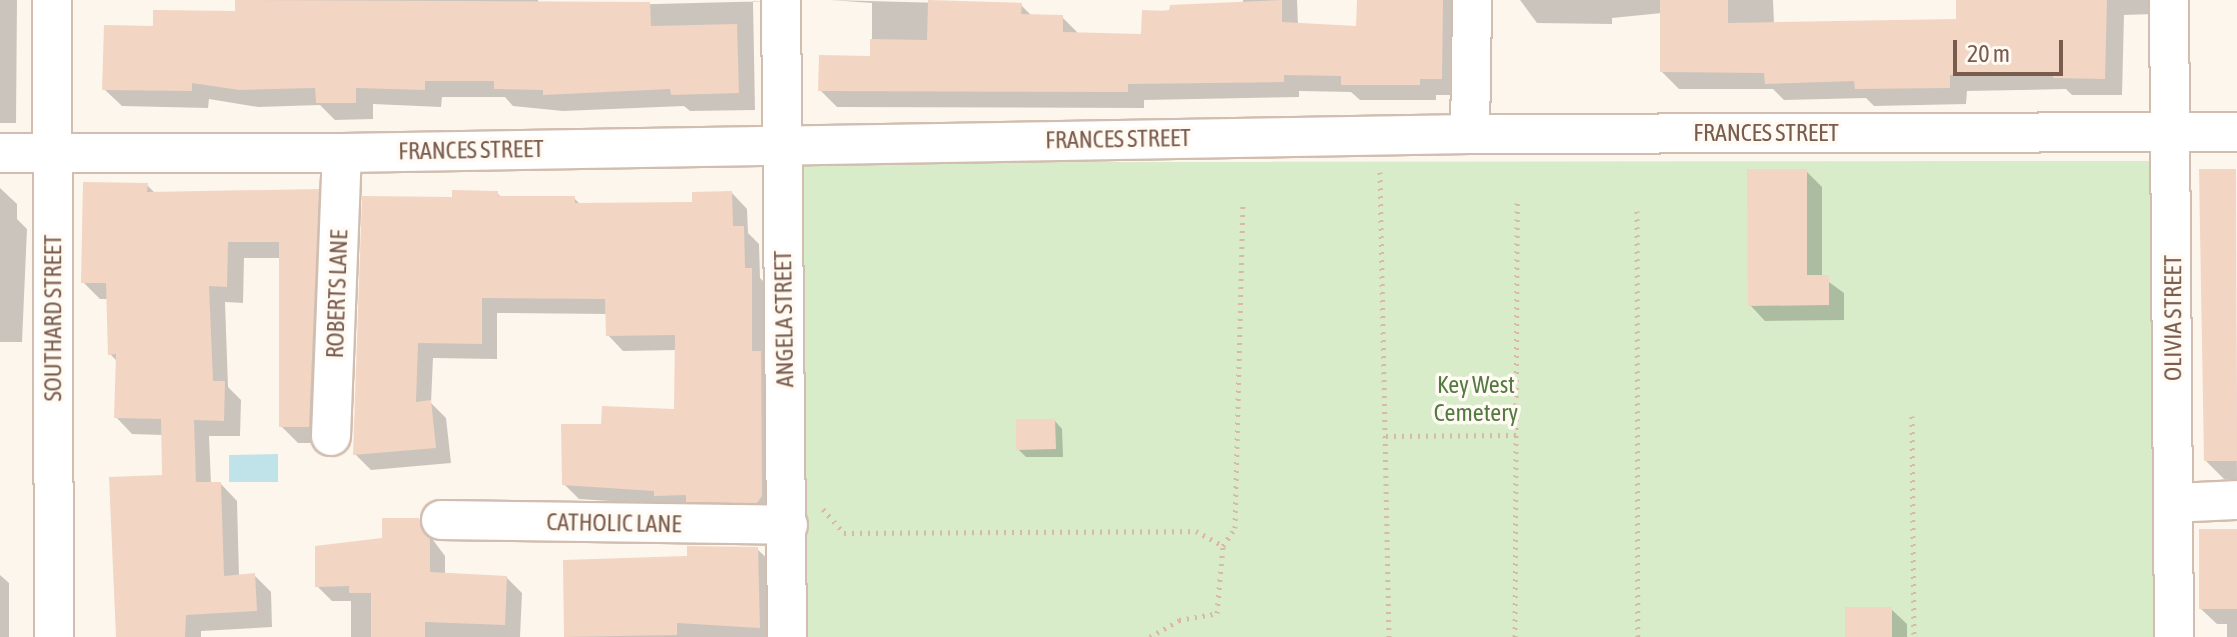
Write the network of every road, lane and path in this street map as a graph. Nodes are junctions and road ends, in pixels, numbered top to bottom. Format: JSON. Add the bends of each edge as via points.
{"nodes":[{"id":1,"x":52,"y":0,"type":"edge"},
{"id":2,"x":781,"y":0,"type":"edge"},
{"id":3,"x":1472,"y":0,"type":"edge"},
{"id":4,"x":2169,"y":0,"type":"edge"},
{"id":5,"x":2237,"y":132,"type":"edge"},
{"id":6,"x":2173,"y":133,"type":"junction"},
{"id":7,"x":1470,"y":134,"type":"junction"},
{"id":8,"x":1380,"y":135,"type":"junction"},
{"id":9,"x":781,"y":144,"type":"junction"},
{"id":10,"x":52,"y":152,"type":"junction"},
{"id":11,"x":0,"y":153,"type":"edge"},
{"id":12,"x":342,"y":153,"type":"junction"},
{"id":13,"x":1243,"y":202,"type":"dead end"},
{"id":14,"x":1517,"y":202,"type":"dead end"},
{"id":15,"x":1637,"y":211,"type":"dead end"},
{"id":16,"x":1912,"y":416,"type":"dead end"},
{"id":17,"x":1516,"y":435,"type":"junction"},
{"id":18,"x":331,"y":436,"type":"dead end"},
{"id":19,"x":1386,"y":436,"type":"junction"},
{"id":20,"x":2237,"y":500,"type":"edge"},
{"id":21,"x":2174,"y":503,"type":"junction"},
{"id":22,"x":819,"y":504,"type":"dead end"},
{"id":23,"x":441,"y":520,"type":"dead end"},
{"id":24,"x":788,"y":525,"type":"junction"},
{"id":25,"x":1223,"y":546,"type":"junction"},
{"id":26,"x":54,"y":637,"type":"edge"},
{"id":27,"x":787,"y":637,"type":"edge"},
{"id":28,"x":1150,"y":637,"type":"edge"},
{"id":29,"x":1389,"y":637,"type":"edge"},
{"id":30,"x":1515,"y":637,"type":"edge"},
{"id":31,"x":1638,"y":637,"type":"edge"},
{"id":32,"x":1914,"y":637,"type":"edge"},
{"id":33,"x":2174,"y":637,"type":"edge"}],
"edges":[{"from":1,"to":10,"type":"street","name":"SOUTHARD STREET"},
{"from":2,"to":9,"type":"street","name":"ANGELA STREET"},
{"from":3,"to":7,"type":"street"},
{"from":4,"to":6,"type":"street","name":"OLIVIA STREET"},
{"from":5,"to":6,"type":"street","name":"FRANCES STREET"},
{"from":6,"to":7,"type":"street","name":"FRANCES STREET"},
{"from":6,"to":21,"type":"street","name":"OLIVIA STREET"},
{"from":7,"to":8,"type":"street","name":"FRANCES STREET"},
{"from":8,"to":9,"type":"street","name":"FRANCES STREET"},
{"from":8,"to":19,"type":"path"},
{"from":9,"to":12,"type":"street","name":"FRANCES STREET"},
{"from":9,"to":24,"type":"street","name":"ANGELA STREET"},
{"from":10,"to":11,"type":"street","name":"FRANCES STREET"},
{"from":10,"to":12,"type":"street","name":"FRANCES STREET"},
{"from":10,"to":26,"type":"street","name":"SOUTHARD STREET"},
{"from":12,"to":18,"type":"street","name":"ROBERTS LANE"},
{"from":13,"to":25,"type":"path","via":[[1235,528]]},
{"from":14,"to":17,"type":"path"},
{"from":15,"to":31,"type":"path"},
{"from":16,"to":32,"type":"path"},
{"from":17,"to":19,"type":"path"},
{"from":17,"to":30,"type":"path"},
{"from":19,"to":29,"type":"path"},
{"from":20,"to":21,"type":"street"},
{"from":21,"to":33,"type":"street","name":"OLIVIA STREET"},
{"from":22,"to":25,"type":"path","via":[[844,533],[1196,531]]},
{"from":23,"to":24,"type":"street","name":"CATHOLIC LANE"},
{"from":24,"to":27,"type":"street","name":"ANGELA STREET"},
{"from":25,"to":28,"type":"path","via":[[1217,613],[1179,620]]}]}
